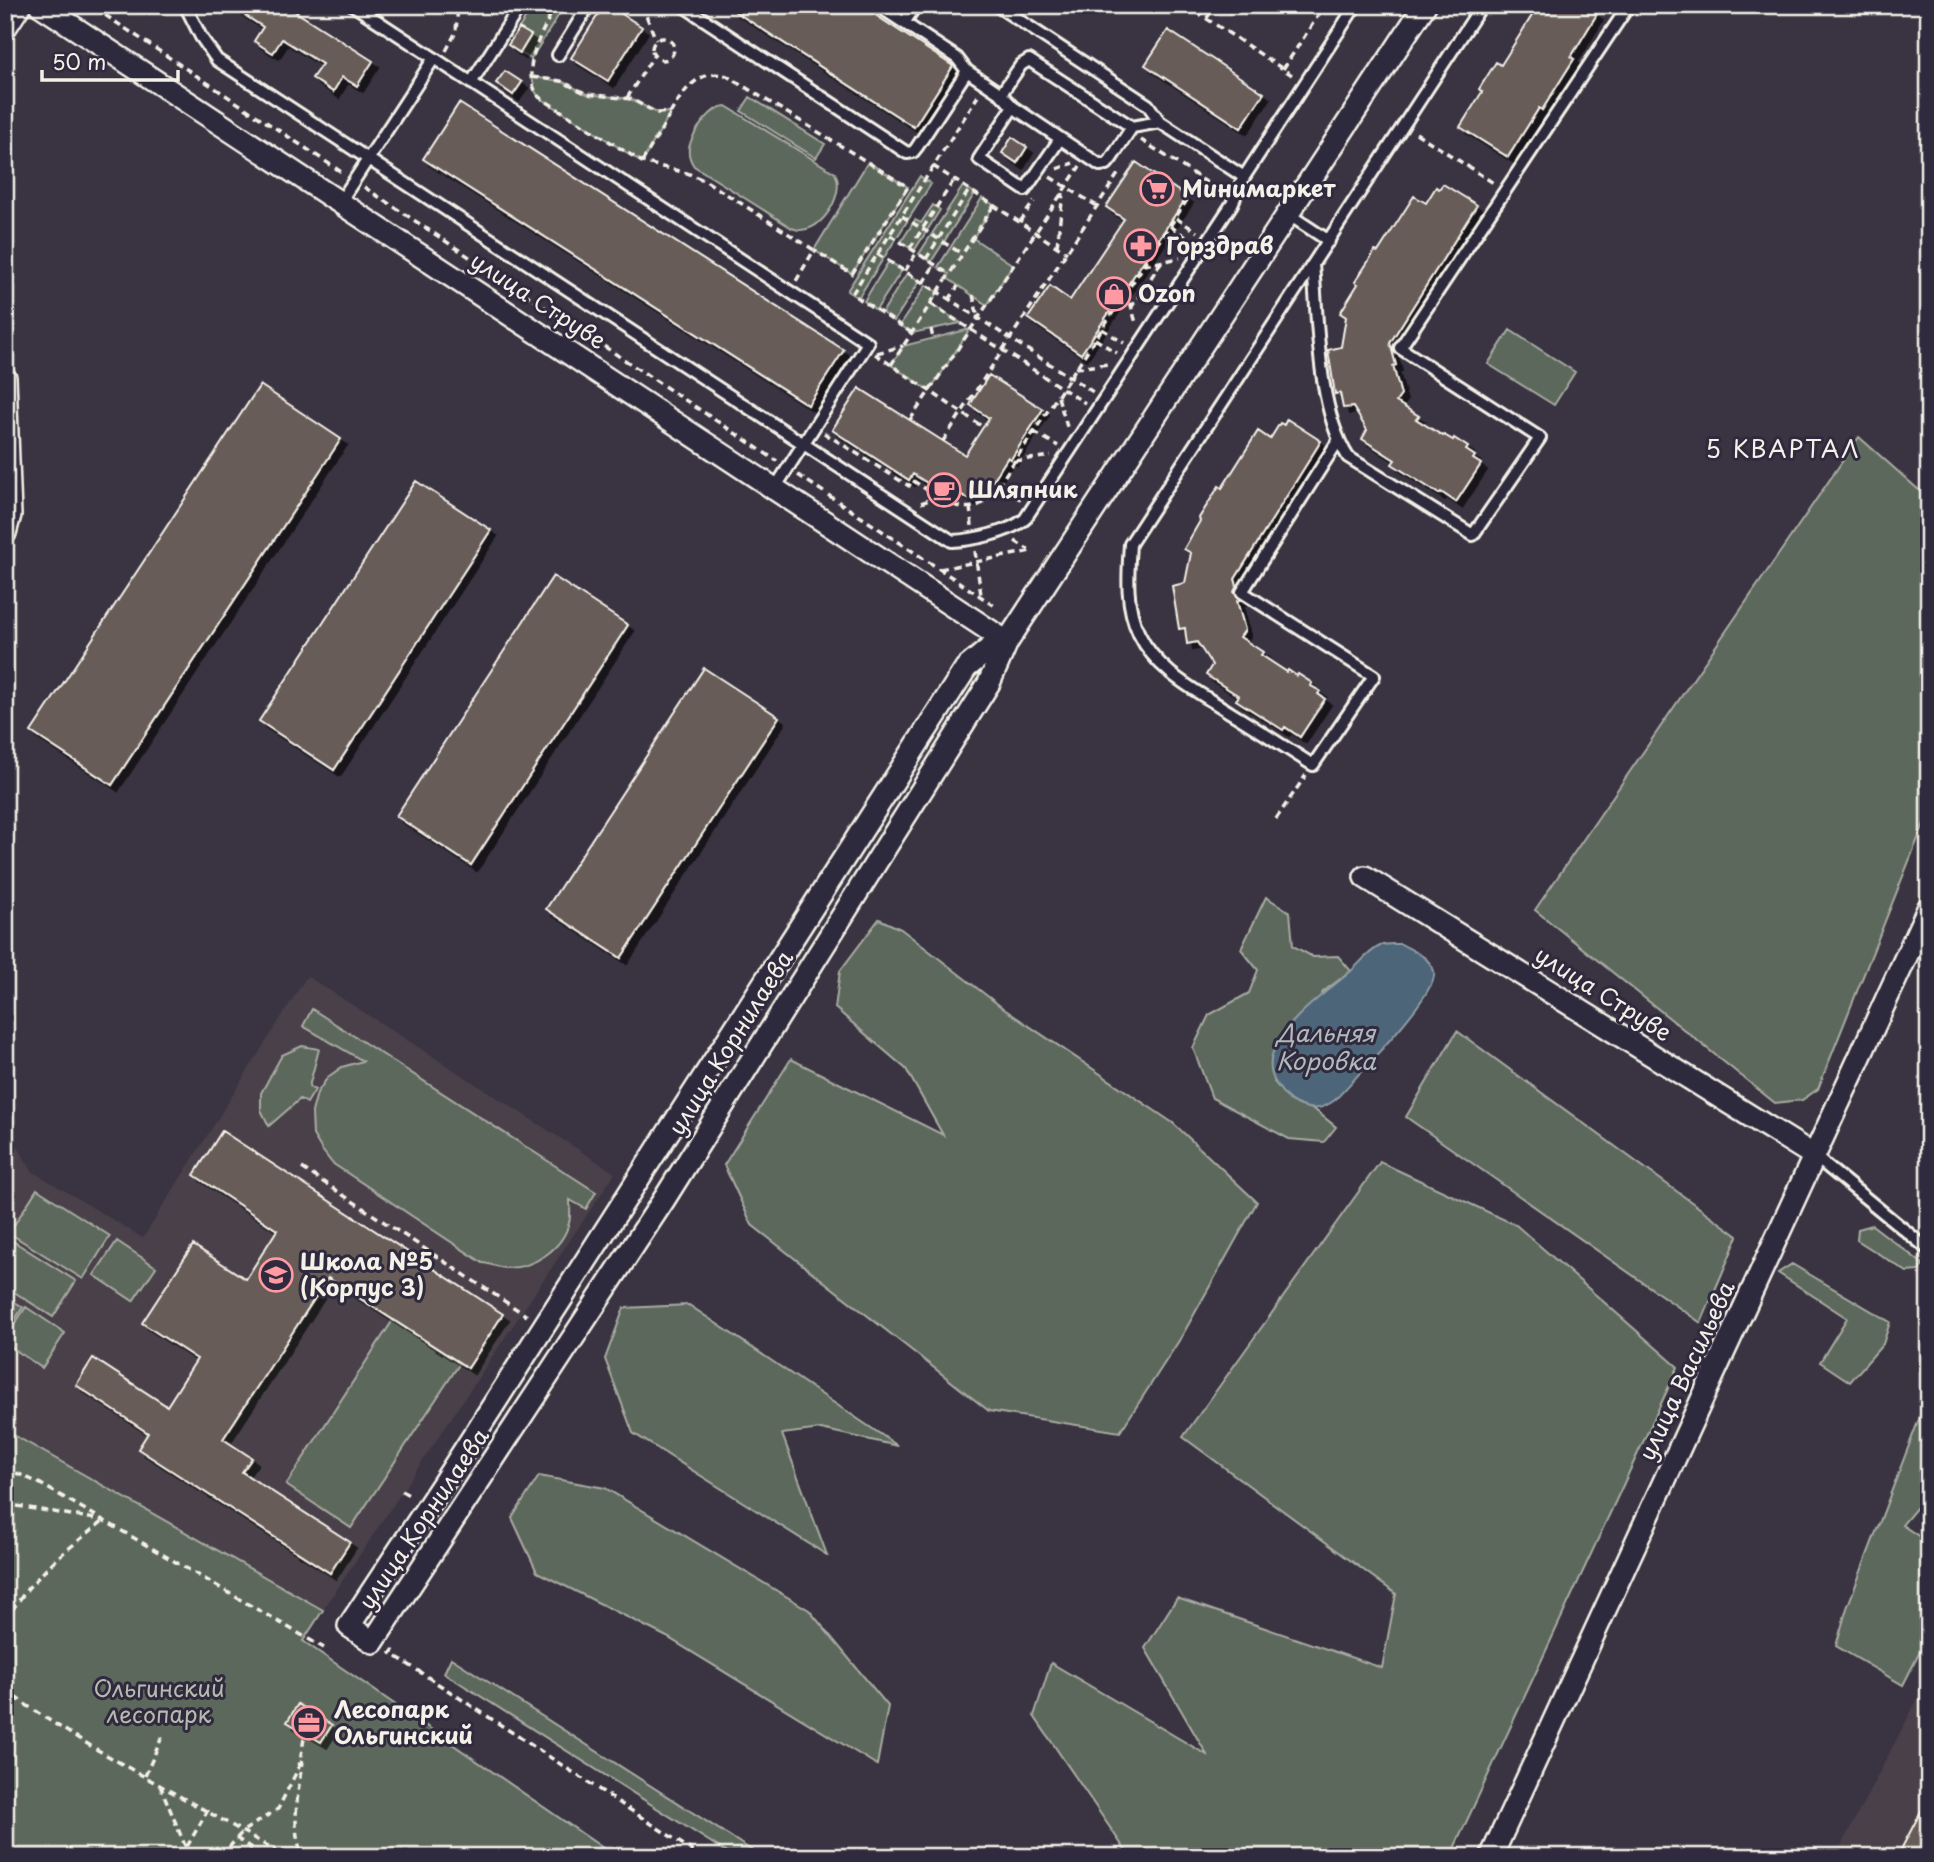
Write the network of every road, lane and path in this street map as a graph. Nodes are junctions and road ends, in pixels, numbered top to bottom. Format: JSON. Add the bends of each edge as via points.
{"nodes":[{"id":1,"x":20,"y":5,"type":"edge"},
{"id":2,"x":40,"y":5,"type":"edge"},
{"id":3,"x":100,"y":5,"type":"edge"},
{"id":4,"x":184,"y":5,"type":"edge"},
{"id":5,"x":353,"y":5,"type":"edge"},
{"id":6,"x":458,"y":5,"type":"edge"},
{"id":7,"x":521,"y":5,"type":"edge"},
{"id":8,"x":555,"y":5,"type":"edge"},
{"id":9,"x":589,"y":5,"type":"edge"},
{"id":10,"x":642,"y":5,"type":"edge"},
{"id":11,"x":682,"y":5,"type":"edge"},
{"id":12,"x":877,"y":5,"type":"edge"},
{"id":13,"x":916,"y":5,"type":"edge"},
{"id":14,"x":996,"y":5,"type":"edge"},
{"id":15,"x":1186,"y":5,"type":"edge"},
{"id":16,"x":1218,"y":5,"type":"edge"},
{"id":17,"x":1234,"y":5,"type":"edge"},
{"id":18,"x":1325,"y":5,"type":"edge"},
{"id":19,"x":1356,"y":5,"type":"edge"},
{"id":20,"x":1425,"y":5,"type":"edge"},
{"id":21,"x":1482,"y":5,"type":"edge"},
{"id":22,"x":1629,"y":5,"type":"edge"},
{"id":23,"x":1206,"y":19,"type":"junction"},
{"id":24,"x":904,"y":23,"type":"junction"},
{"id":25,"x":5,"y":28,"type":"edge"},
{"id":26,"x":656,"y":40,"type":"junction"},
{"id":27,"x":558,"y":55,"type":"dead end"},
{"id":28,"x":654,"y":55,"type":"junction"},
{"id":29,"x":436,"y":60,"type":"junction"},
{"id":30,"x":1283,"y":69,"type":"junction"},
{"id":31,"x":967,"y":71,"type":"junction"},
{"id":32,"x":532,"y":77,"type":"junction"},
{"id":33,"x":471,"y":83,"type":"junction"},
{"id":34,"x":986,"y":84,"type":"junction"},
{"id":35,"x":1305,"y":84,"type":"junction"},
{"id":36,"x":1002,"y":94,"type":"junction"},
{"id":37,"x":628,"y":98,"type":"junction"},
{"id":38,"x":1013,"y":107,"type":"junction"},
{"id":39,"x":671,"y":112,"type":"junction"},
{"id":40,"x":1156,"y":122,"type":"junction"},
{"id":41,"x":1404,"y":125,"type":"junction"},
{"id":42,"x":1132,"y":127,"type":"junction"},
{"id":43,"x":1060,"y":139,"type":"junction"},
{"id":44,"x":1141,"y":139,"type":"junction"},
{"id":45,"x":1134,"y":150,"type":"dead end"},
{"id":46,"x":368,"y":159,"type":"junction"},
{"id":47,"x":642,"y":162,"type":"junction"},
{"id":48,"x":933,"y":166,"type":"junction"},
{"id":49,"x":1120,"y":172,"type":"dead end"},
{"id":50,"x":1102,"y":176,"type":"dead end"},
{"id":51,"x":1244,"y":177,"type":"junction"},
{"id":52,"x":1201,"y":179,"type":"junction"},
{"id":53,"x":354,"y":180,"type":"junction"},
{"id":54,"x":954,"y":180,"type":"junction"},
{"id":55,"x":1112,"y":183,"type":"junction"},
{"id":56,"x":1066,"y":187,"type":"junction"},
{"id":57,"x":969,"y":190,"type":"junction"},
{"id":58,"x":1063,"y":191,"type":"junction"},
{"id":59,"x":1505,"y":191,"type":"junction"},
{"id":60,"x":1035,"y":199,"type":"dead end"},
{"id":61,"x":1233,"y":200,"type":"junction"},
{"id":62,"x":340,"y":202,"type":"junction"},
{"id":63,"x":994,"y":205,"type":"junction"},
{"id":64,"x":1097,"y":206,"type":"junction"},
{"id":65,"x":1288,"y":214,"type":"junction"},
{"id":66,"x":902,"y":216,"type":"junction"},
{"id":67,"x":1175,"y":218,"type":"junction"},
{"id":68,"x":1020,"y":222,"type":"junction"},
{"id":69,"x":1170,"y":226,"type":"junction"},
{"id":70,"x":922,"y":229,"type":"junction"},
{"id":71,"x":1035,"y":232,"type":"junction"},
{"id":72,"x":890,"y":235,"type":"junction"},
{"id":73,"x":938,"y":239,"type":"junction"},
{"id":74,"x":1329,"y":241,"type":"junction"},
{"id":75,"x":1057,"y":246,"type":"junction"},
{"id":76,"x":910,"y":248,"type":"junction"},
{"id":77,"x":1203,"y":248,"type":"junction"},
{"id":78,"x":814,"y":250,"type":"junction"},
{"id":79,"x":917,"y":253,"type":"junction"},
{"id":80,"x":1067,"y":253,"type":"junction"},
{"id":81,"x":877,"y":254,"type":"junction"},
{"id":82,"x":962,"y":254,"type":"junction"},
{"id":83,"x":926,"y":258,"type":"junction"},
{"id":84,"x":1162,"y":261,"type":"junction"},
{"id":85,"x":935,"y":264,"type":"junction"},
{"id":86,"x":1313,"y":264,"type":"junction"},
{"id":87,"x":1144,"y":265,"type":"junction"},
{"id":88,"x":905,"y":271,"type":"junction"},
{"id":89,"x":949,"y":274,"type":"junction"},
{"id":90,"x":923,"y":283,"type":"junction"},
{"id":91,"x":958,"y":286,"type":"dead end"},
{"id":92,"x":790,"y":291,"type":"junction"},
{"id":93,"x":938,"y":292,"type":"junction"},
{"id":94,"x":1127,"y":292,"type":"junction"},
{"id":95,"x":973,"y":295,"type":"dead end"},
{"id":96,"x":949,"y":300,"type":"junction"},
{"id":97,"x":931,"y":304,"type":"junction"},
{"id":98,"x":1131,"y":308,"type":"junction"},
{"id":99,"x":978,"y":318,"type":"junction"},
{"id":100,"x":931,"y":329,"type":"dead end"},
{"id":101,"x":970,"y":329,"type":"junction"},
{"id":102,"x":1102,"y":329,"type":"junction"},
{"id":103,"x":912,"y":333,"type":"junction"},
{"id":104,"x":933,"y":339,"type":"dead end"},
{"id":105,"x":1010,"y":339,"type":"junction"},
{"id":106,"x":1095,"y":339,"type":"junction"},
{"id":107,"x":1139,"y":345,"type":"junction"},
{"id":108,"x":903,"y":346,"type":"junction"},
{"id":109,"x":1003,"y":350,"type":"junction"},
{"id":110,"x":870,"y":351,"type":"junction"},
{"id":111,"x":1128,"y":361,"type":"junction"},
{"id":112,"x":891,"y":365,"type":"junction"},
{"id":113,"x":1076,"y":368,"type":"junction"},
{"id":114,"x":1070,"y":377,"type":"junction"},
{"id":115,"x":5,"y":378,"type":"edge"},
{"id":116,"x":1062,"y":389,"type":"junction"},
{"id":117,"x":930,"y":391,"type":"junction"},
{"id":118,"x":1057,"y":396,"type":"junction"},
{"id":119,"x":1104,"y":399,"type":"junction"},
{"id":120,"x":1096,"y":411,"type":"junction"},
{"id":121,"x":962,"y":412,"type":"junction"},
{"id":122,"x":910,"y":420,"type":"dead end"},
{"id":123,"x":814,"y":426,"type":"junction"},
{"id":124,"x":983,"y":427,"type":"dead end"},
{"id":125,"x":1034,"y":432,"type":"junction"},
{"id":126,"x":1338,"y":441,"type":"junction"},
{"id":127,"x":943,"y":442,"type":"dead end"},
{"id":128,"x":803,"y":445,"type":"junction"},
{"id":129,"x":1069,"y":450,"type":"junction"},
{"id":130,"x":1014,"y":461,"type":"junction"},
{"id":131,"x":788,"y":468,"type":"junction"},
{"id":132,"x":998,"y":485,"type":"junction"},
{"id":133,"x":775,"y":488,"type":"junction"},
{"id":134,"x":938,"y":497,"type":"junction"},
{"id":135,"x":1033,"y":507,"type":"junction"},
{"id":136,"x":902,"y":510,"type":"junction"},
{"id":137,"x":5,"y":533,"type":"edge"},
{"id":138,"x":1031,"y":551,"type":"dead end"},
{"id":139,"x":940,"y":569,"type":"junction"},
{"id":140,"x":995,"y":606,"type":"dead end"},
{"id":141,"x":1007,"y":642,"type":"junction"},
{"id":142,"x":1313,"y":765,"type":"junction"},
{"id":143,"x":1276,"y":819,"type":"dead end"},
{"id":144,"x":1365,"y":877,"type":"dead end"},
{"id":145,"x":1929,"y":907,"type":"edge"},
{"id":146,"x":1813,"y":1155,"type":"junction"},
{"id":147,"x":302,"y":1168,"type":"dead end"},
{"id":148,"x":1929,"y":1250,"type":"edge"},
{"id":149,"x":534,"y":1321,"type":"dead end"},
{"id":150,"x":5,"y":1468,"type":"edge"},
{"id":151,"x":5,"y":1504,"type":"edge"},
{"id":152,"x":104,"y":1520,"type":"junction"},
{"id":153,"x":5,"y":1620,"type":"edge"},
{"id":154,"x":324,"y":1648,"type":"dead end"},
{"id":155,"x":391,"y":1653,"type":"dead end"},
{"id":156,"x":5,"y":1690,"type":"edge"},
{"id":157,"x":305,"y":1733,"type":"dead end"},
{"id":158,"x":162,"y":1737,"type":"dead end"},
{"id":159,"x":304,"y":1748,"type":"junction"},
{"id":160,"x":145,"y":1776,"type":"junction"},
{"id":161,"x":159,"y":1783,"type":"junction"},
{"id":162,"x":208,"y":1810,"type":"junction"},
{"id":163,"x":243,"y":1831,"type":"junction"},
{"id":164,"x":236,"y":1838,"type":"junction"},
{"id":165,"x":186,"y":1848,"type":"junction"},
{"id":166,"x":181,"y":1857,"type":"edge"},
{"id":167,"x":221,"y":1857,"type":"edge"},
{"id":168,"x":265,"y":1857,"type":"edge"},
{"id":169,"x":285,"y":1857,"type":"edge"},
{"id":170,"x":305,"y":1857,"type":"edge"},
{"id":171,"x":702,"y":1857,"type":"edge"},
{"id":172,"x":1491,"y":1857,"type":"edge"}],
"edges":[{"from":1,"to":25,"type":"street"},
{"from":2,"to":62,"type":"street","name":"улица Струве"},
{"from":3,"to":53,"type":"path","via":[[102,13]]},
{"from":4,"to":46,"type":"lane","via":[[217,60]]},
{"from":5,"to":29,"type":"lane"},
{"from":6,"to":29,"type":"path","via":[[456,32]]},
{"from":7,"to":33,"type":"lane"},
{"from":8,"to":32,"type":"path","via":[[531,59]]},
{"from":9,"to":27,"type":"lane"},
{"from":10,"to":26,"type":"path"},
{"from":11,"to":31,"type":"lane","via":[[907,153],[917,147]]},
{"from":12,"to":24,"type":"lane"},
{"from":13,"to":24,"type":"lane"},
{"from":14,"to":40,"type":"lane","via":[[1148,105]]},
{"from":15,"to":23,"type":"path"},
{"from":16,"to":17,"type":"path","via":[[1230,12]]},
{"from":16,"to":23,"type":"path"},
{"from":18,"to":30,"type":"path"},
{"from":19,"to":35,"type":"lane"},
{"from":20,"to":65,"type":"street","name":"улица Корнилаева"},
{"from":21,"to":41,"type":"lane"},
{"from":22,"to":59,"type":"lane"},
{"from":23,"to":30,"type":"path"},
{"from":24,"to":31,"type":"lane","via":[[957,58]]},
{"from":26,"to":28,"type":"path"},
{"from":26,"to":28,"type":"path","via":[[668,39],[674,52],[663,60]]},
{"from":28,"to":37,"type":"path"},
{"from":29,"to":33,"type":"lane"},
{"from":29,"to":46,"type":"lane"},
{"from":30,"to":35,"type":"path"},
{"from":31,"to":34,"type":"lane"},
{"from":32,"to":37,"type":"path","via":[[561,80],[587,94]]},
{"from":32,"to":47,"type":"path","via":[[539,97]]},
{"from":33,"to":92,"type":"lane"},
{"from":34,"to":36,"type":"lane"},
{"from":34,"to":48,"type":"path"},
{"from":35,"to":51,"type":"lane"},
{"from":36,"to":38,"type":"lane"},
{"from":36,"to":42,"type":"lane","via":[[1021,65],[1030,61]]},
{"from":37,"to":39,"type":"path","via":[[652,112]]},
{"from":38,"to":43,"type":"lane"},
{"from":38,"to":43,"type":"lane","via":[[979,159],[1025,190]]},
{"from":39,"to":47,"type":"path"},
{"from":39,"to":78,"type":"path","via":[[697,79],[727,76],[908,187],[852,274]]},
{"from":40,"to":42,"type":"lane"},
{"from":40,"to":44,"type":"path"},
{"from":40,"to":51,"type":"lane"},
{"from":41,"to":59,"type":"path"},
{"from":41,"to":74,"type":"lane"},
{"from":42,"to":43,"type":"lane","via":[[1107,164]]},
{"from":44,"to":45,"type":"path"},
{"from":44,"to":52,"type":"path"},
{"from":46,"to":53,"type":"lane"},
{"from":46,"to":128,"type":"lane"},
{"from":47,"to":78,"type":"path","via":[[697,176]]},
{"from":48,"to":54,"type":"path"},
{"from":48,"to":66,"type":"path"},
{"from":49,"to":55,"type":"path"},
{"from":50,"to":55,"type":"path"},
{"from":51,"to":61,"type":"lane"},
{"from":52,"to":61,"type":"path"},
{"from":52,"to":67,"type":"path"},
{"from":53,"to":62,"type":"lane"},
{"from":53,"to":131,"type":"path"},
{"from":54,"to":57,"type":"path"},
{"from":54,"to":70,"type":"path"},
{"from":55,"to":64,"type":"path"},
{"from":56,"to":56,"type":"path","via":[[1074,175],[1081,163],[1063,165],[1054,172],[1051,177]]},
{"from":56,"to":58,"type":"path"},
{"from":56,"to":64,"type":"path"},
{"from":57,"to":63,"type":"path"},
{"from":57,"to":73,"type":"path"},
{"from":58,"to":71,"type":"path"},
{"from":58,"to":75,"type":"path"},
{"from":59,"to":126,"type":"lane","via":[[1400,348],[1540,438],[1473,535],[1348,457]]},
{"from":60,"to":68,"type":"path"},
{"from":61,"to":77,"type":"lane"},
{"from":62,"to":133,"type":"street","name":"улица Струве"},
{"from":63,"to":68,"type":"path"},
{"from":63,"to":82,"type":"path"},
{"from":64,"to":80,"type":"path"},
{"from":65,"to":74,"type":"lane"},
{"from":65,"to":141,"type":"street","name":"улица Корнилаева"},
{"from":66,"to":70,"type":"path"},
{"from":66,"to":72,"type":"path"},
{"from":67,"to":69,"type":"path"},
{"from":67,"to":77,"type":"path"},
{"from":68,"to":71,"type":"path"},
{"from":69,"to":77,"type":"path"},
{"from":69,"to":87,"type":"path"},
{"from":70,"to":73,"type":"path"},
{"from":70,"to":76,"type":"path"},
{"from":71,"to":75,"type":"path"},
{"from":71,"to":99,"type":"path"},
{"from":72,"to":76,"type":"path"},
{"from":72,"to":81,"type":"path"},
{"from":73,"to":82,"type":"path"},
{"from":73,"to":83,"type":"path"},
{"from":74,"to":86,"type":"lane"},
{"from":75,"to":80,"type":"path"},
{"from":76,"to":79,"type":"path"},
{"from":77,"to":84,"type":"path"},
{"from":77,"to":107,"type":"lane"},
{"from":78,"to":92,"type":"path"},
{"from":79,"to":83,"type":"path"},
{"from":79,"to":88,"type":"path"},
{"from":80,"to":105,"type":"path"},
{"from":81,"to":88,"type":"path"},
{"from":81,"to":103,"type":"path","via":[[852,294]]},
{"from":82,"to":89,"type":"path"},
{"from":83,"to":85,"type":"path"},
{"from":84,"to":87,"type":"path"},
{"from":84,"to":98,"type":"path"},
{"from":85,"to":89,"type":"path"},
{"from":85,"to":90,"type":"path"},
{"from":86,"to":126,"type":"lane","via":[[1320,350]]},
{"from":86,"to":142,"type":"lane","via":[[1130,544],[1127,575],[1138,633],[1153,656],[1173,676]]},
{"from":87,"to":94,"type":"path"},
{"from":88,"to":90,"type":"path"},
{"from":89,"to":93,"type":"path"},
{"from":90,"to":93,"type":"path"},
{"from":91,"to":96,"type":"path"},
{"from":92,"to":110,"type":"lane","via":[[868,343]]},
{"from":93,"to":96,"type":"path"},
{"from":93,"to":97,"type":"path"},
{"from":94,"to":98,"type":"path"},
{"from":94,"to":102,"type":"path"},
{"from":95,"to":99,"type":"path"},
{"from":96,"to":99,"type":"path"},
{"from":97,"to":101,"type":"path"},
{"from":97,"to":103,"type":"path"},
{"from":98,"to":107,"type":"path"},
{"from":99,"to":101,"type":"path"},
{"from":99,"to":105,"type":"path"},
{"from":100,"to":104,"type":"path"},
{"from":101,"to":109,"type":"path"},
{"from":101,"to":117,"type":"path"},
{"from":102,"to":106,"type":"path"},
{"from":102,"to":107,"type":"path"},
{"from":103,"to":108,"type":"path"},
{"from":105,"to":109,"type":"path"},
{"from":105,"to":114,"type":"path"},
{"from":106,"to":111,"type":"path"},
{"from":106,"to":113,"type":"path"},
{"from":107,"to":111,"type":"lane"},
{"from":108,"to":110,"type":"path"},
{"from":108,"to":112,"type":"path"},
{"from":109,"to":116,"type":"path"},
{"from":109,"to":121,"type":"path"},
{"from":110,"to":112,"type":"path"},
{"from":110,"to":123,"type":"lane"},
{"from":111,"to":113,"type":"path"},
{"from":111,"to":119,"type":"lane"},
{"from":112,"to":117,"type":"path"},
{"from":113,"to":114,"type":"path"},
{"from":114,"to":116,"type":"path"},
{"from":114,"to":119,"type":"path"},
{"from":115,"to":137,"type":"street","via":[[10,515]]},
{"from":116,"to":118,"type":"path"},
{"from":116,"to":120,"type":"path"},
{"from":117,"to":121,"type":"path"},
{"from":117,"to":122,"type":"path"},
{"from":118,"to":125,"type":"path"},
{"from":118,"to":129,"type":"path"},
{"from":119,"to":120,"type":"lane"},
{"from":120,"to":129,"type":"lane"},
{"from":121,"to":124,"type":"path"},
{"from":121,"to":127,"type":"path"},
{"from":123,"to":128,"type":"lane"},
{"from":123,"to":134,"type":"path","via":[[909,486],[912,480]]},
{"from":125,"to":129,"type":"path"},
{"from":125,"to":130,"type":"path"},
{"from":126,"to":142,"type":"lane","via":[[1242,592],[1374,676]]},
{"from":128,"to":131,"type":"lane"},
{"from":128,"to":136,"type":"lane"},
{"from":129,"to":130,"type":"path"},
{"from":129,"to":135,"type":"lane"},
{"from":130,"to":132,"type":"path"},
{"from":131,"to":133,"type":"lane"},
{"from":131,"to":139,"type":"path"},
{"from":132,"to":134,"type":"path","via":[[987,500],[965,508]]},
{"from":132,"to":135,"type":"path"},
{"from":133,"to":141,"type":"street","name":"улица Струве"},
{"from":134,"to":136,"type":"path"},
{"from":135,"to":136,"type":"lane","via":[[1016,527],[952,541]]},
{"from":138,"to":139,"type":"path"},
{"from":139,"to":140,"type":"path"},
{"from":141,"to":141,"type":"street","name":"улица Корнилаева","via":[[989,649],[966,668],[349,1626],[373,1642],[663,1201],[989,683]]},
{"from":142,"to":143,"type":"path"},
{"from":144,"to":146,"type":"street","name":"улица Струве"},
{"from":145,"to":146,"type":"street","name":"улица Васильева"},
{"from":146,"to":148,"type":"lane"},
{"from":146,"to":172,"type":"street","name":"улица Васильева"},
{"from":147,"to":149,"type":"path"},
{"from":150,"to":152,"type":"path"},
{"from":151,"to":152,"type":"path"},
{"from":152,"to":153,"type":"path","via":[[35,1580]]},
{"from":152,"to":154,"type":"path"},
{"from":155,"to":171,"type":"path"},
{"from":156,"to":160,"type":"path","via":[[50,1723]]},
{"from":157,"to":159,"type":"path"},
{"from":158,"to":160,"type":"path"},
{"from":159,"to":163,"type":"path","via":[[278,1809]]},
{"from":159,"to":170,"type":"path","via":[[296,1835]]},
{"from":160,"to":161,"type":"path"},
{"from":161,"to":162,"type":"path"},
{"from":161,"to":165,"type":"path"},
{"from":162,"to":163,"type":"path"},
{"from":162,"to":165,"type":"path"},
{"from":163,"to":164,"type":"path"},
{"from":163,"to":169,"type":"path"},
{"from":164,"to":167,"type":"path"},
{"from":164,"to":168,"type":"path"},
{"from":165,"to":166,"type":"path"}]}
